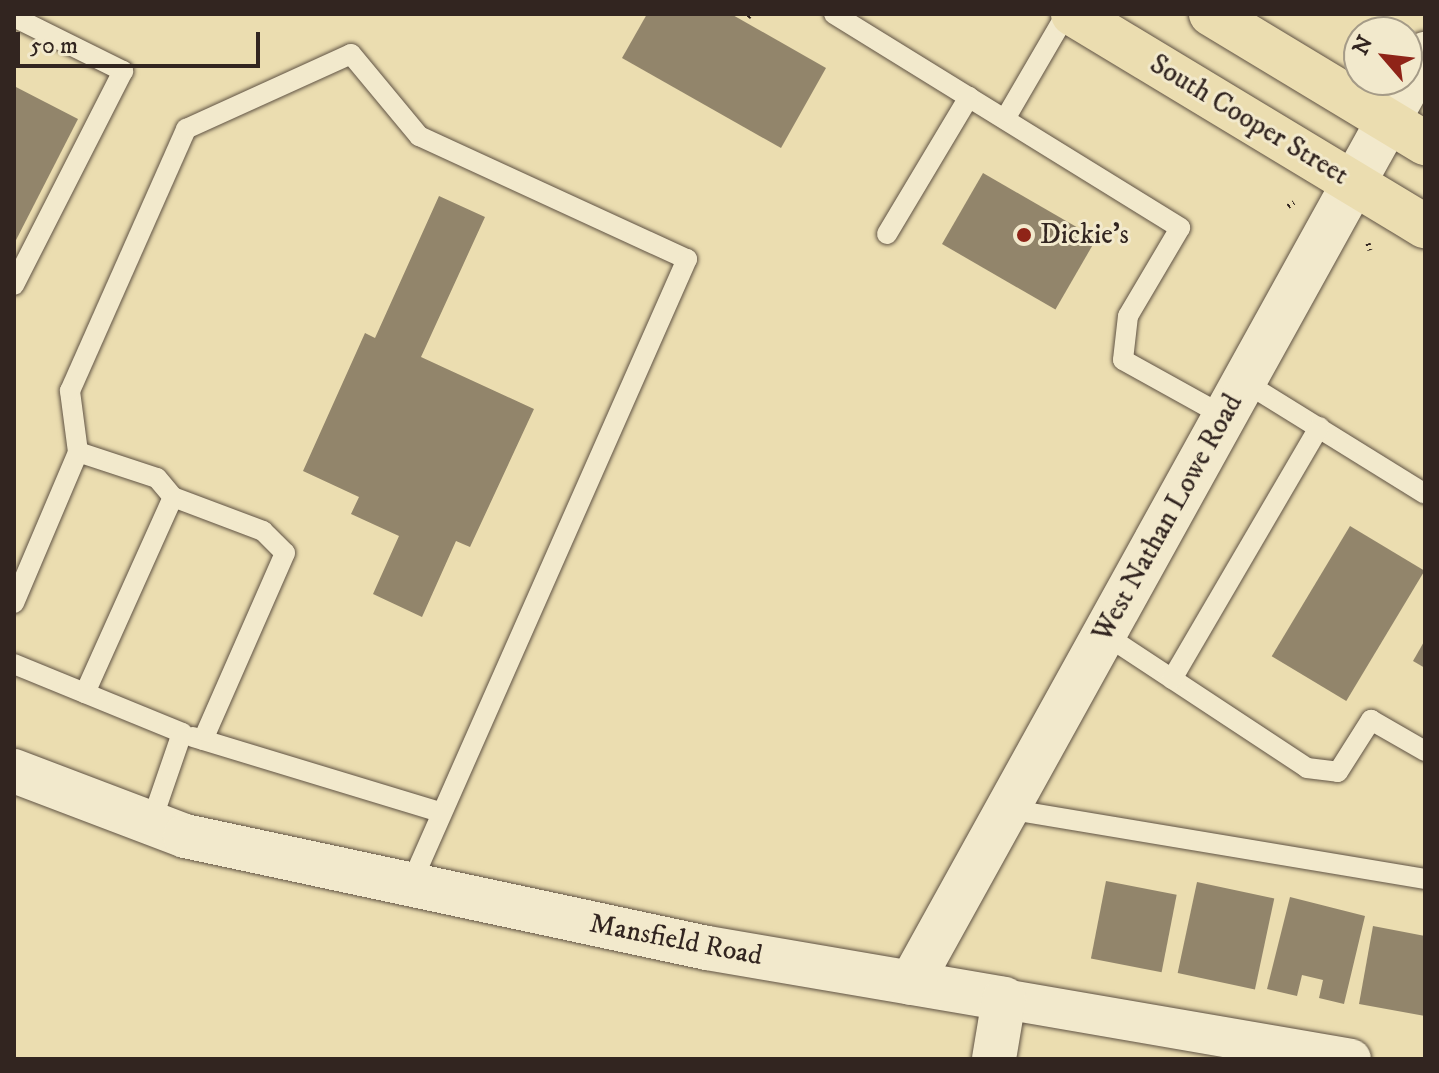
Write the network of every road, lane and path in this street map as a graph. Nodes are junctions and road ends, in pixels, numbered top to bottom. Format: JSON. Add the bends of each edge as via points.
{"nodes":[{"id":1,"x":834,"y":14,"type":"edge"},
{"id":2,"x":1066,"y":14,"type":"edge"},
{"id":3,"x":1073,"y":14,"type":"edge"},
{"id":4,"x":1211,"y":14,"type":"edge"},
{"id":5,"x":14,"y":17,"type":"edge"},
{"id":6,"x":1425,"y":54,"type":"edge"},
{"id":7,"x":969,"y":97,"type":"junction"},
{"id":8,"x":1005,"y":119,"type":"junction"},
{"id":9,"x":1387,"y":120,"type":"junction"},
{"id":10,"x":1425,"y":143,"type":"edge"},
{"id":11,"x":1352,"y":182,"type":"junction"},
{"id":12,"x":1425,"y":226,"type":"edge"},
{"id":13,"x":887,"y":234,"type":"dead end"},
{"id":14,"x":14,"y":285,"type":"edge"},
{"id":15,"x":1233,"y":399,"type":"junction"},
{"id":16,"x":1319,"y":427,"type":"junction"},
{"id":17,"x":78,"y":452,"type":"junction"},
{"id":18,"x":1425,"y":494,"type":"edge"},
{"id":19,"x":173,"y":497,"type":"junction"},
{"id":20,"x":14,"y":603,"type":"edge"},
{"id":21,"x":1104,"y":634,"type":"junction"},
{"id":22,"x":14,"y":664,"type":"edge"},
{"id":23,"x":1172,"y":679,"type":"junction"},
{"id":24,"x":85,"y":693,"type":"junction"},
{"id":25,"x":182,"y":733,"type":"junction"},
{"id":26,"x":203,"y":740,"type":"junction"},
{"id":27,"x":1425,"y":751,"type":"edge"},
{"id":28,"x":14,"y":771,"type":"edge"},
{"id":29,"x":1007,"y":809,"type":"junction"},
{"id":30,"x":440,"y":812,"type":"junction"},
{"id":31,"x":151,"y":823,"type":"junction"},
{"id":32,"x":1425,"y":879,"type":"edge"},
{"id":33,"x":410,"y":886,"type":"junction"},
{"id":34,"x":911,"y":983,"type":"junction"},
{"id":35,"x":1004,"y":999,"type":"junction"},
{"id":36,"x":994,"y":1059,"type":"edge"},
{"id":37,"x":1351,"y":1059,"type":"edge"}],
"edges":[{"from":1,"to":7,"type":"lane"},
{"from":2,"to":8,"type":"lane"},
{"from":3,"to":11,"type":"main road","name":"South Cooper Street"},
{"from":4,"to":9,"type":"main road"},
{"from":5,"to":14,"type":"lane","via":[[123,71]]},
{"from":6,"to":9,"type":"street","name":"West Nathan Lowe Road"},
{"from":7,"to":8,"type":"lane"},
{"from":7,"to":13,"type":"lane"},
{"from":8,"to":15,"type":"lane","via":[[1180,228],[1128,316],[1123,360]]},
{"from":9,"to":10,"type":"main road"},
{"from":9,"to":11,"type":"street","name":"West Nathan Lowe Road"},
{"from":11,"to":12,"type":"main road","name":"South Cooper Street"},
{"from":11,"to":15,"type":"street","name":"West Nathan Lowe Road"},
{"from":15,"to":16,"type":"lane"},
{"from":15,"to":21,"type":"street","name":"West Nathan Lowe Road"},
{"from":16,"to":18,"type":"lane"},
{"from":16,"to":23,"type":"lane"},
{"from":17,"to":19,"type":"lane","via":[[157,478]]},
{"from":17,"to":20,"type":"lane"},
{"from":17,"to":30,"type":"lane","via":[[70,391],[186,129],[351,54],[419,136],[687,259]]},
{"from":19,"to":24,"type":"lane"},
{"from":19,"to":26,"type":"lane","via":[[263,531],[285,553]]},
{"from":21,"to":23,"type":"lane"},
{"from":21,"to":29,"type":"street","name":"West Nathan Lowe Road"},
{"from":22,"to":24,"type":"lane"},
{"from":23,"to":27,"type":"lane","via":[[1307,768],[1338,772],[1371,720]]},
{"from":24,"to":25,"type":"lane"},
{"from":25,"to":26,"type":"lane"},
{"from":25,"to":31,"type":"lane"},
{"from":26,"to":30,"type":"lane"},
{"from":28,"to":31,"type":"street","name":"Mansfield Road"},
{"from":29,"to":32,"type":"lane"},
{"from":29,"to":34,"type":"street","name":"West Nathan Lowe Road"},
{"from":30,"to":33,"type":"lane"},
{"from":31,"to":33,"type":"street","name":"Mansfield Road","via":[[185,836]]},
{"from":33,"to":34,"type":"street","name":"Mansfield Road","via":[[707,948]]},
{"from":34,"to":35,"type":"street","name":"Mansfield Road"},
{"from":35,"to":36,"type":"street"},
{"from":35,"to":37,"type":"street","name":"Mansfield Road"}]}
